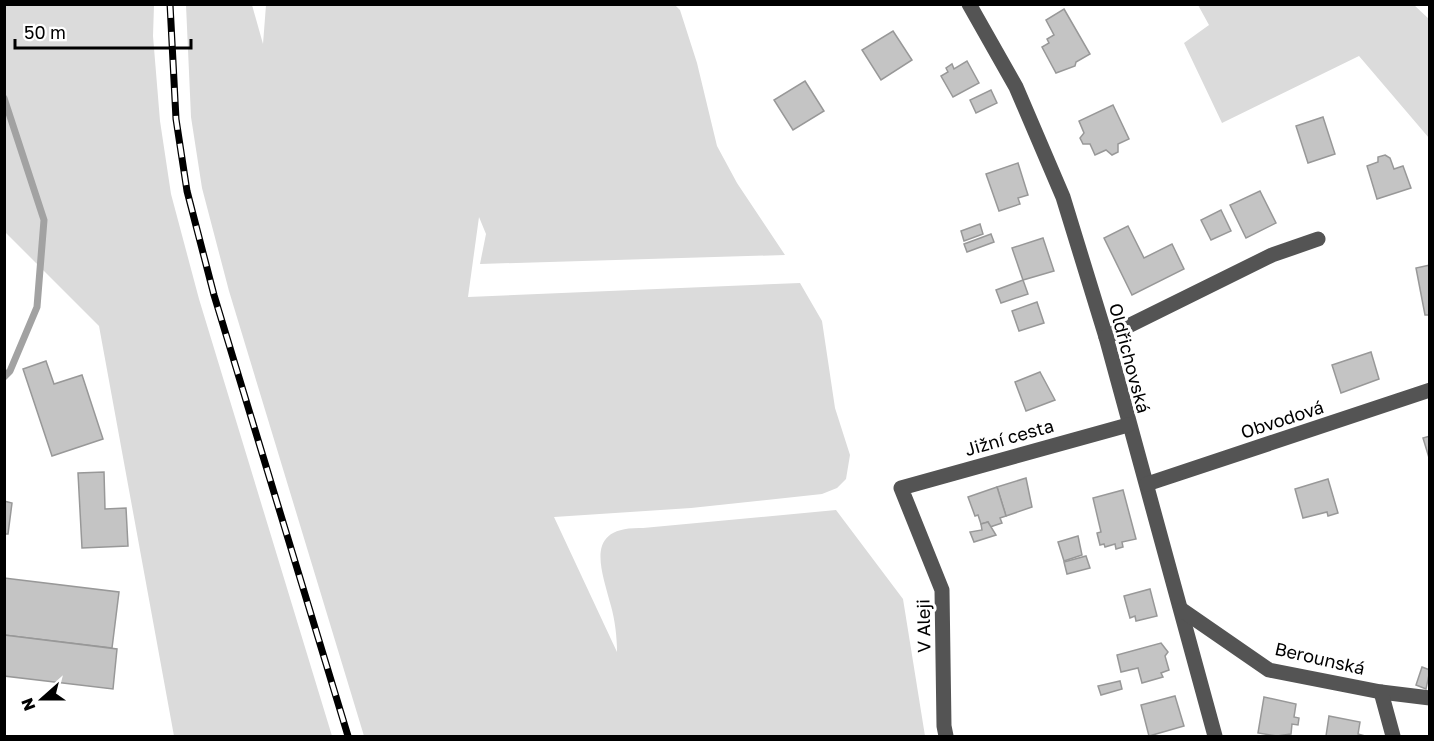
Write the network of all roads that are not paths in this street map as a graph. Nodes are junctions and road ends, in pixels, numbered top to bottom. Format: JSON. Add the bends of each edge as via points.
{"nodes":[{"id":1,"x":969,"y":4,"type":"edge"},
{"id":2,"x":1318,"y":240,"type":"dead end"},
{"id":3,"x":1106,"y":337,"type":"junction"},
{"id":4,"x":1430,"y":390,"type":"edge"},
{"id":5,"x":1128,"y":425,"type":"junction"},
{"id":6,"x":1147,"y":484,"type":"junction"},
{"id":7,"x":901,"y":488,"type":"joint"},
{"id":8,"x":1182,"y":610,"type":"junction"},
{"id":9,"x":1381,"y":692,"type":"junction"},
{"id":10,"x":1430,"y":698,"type":"edge"},
{"id":11,"x":946,"y":736,"type":"edge"},
{"id":12,"x":1215,"y":736,"type":"edge"},
{"id":13,"x":1394,"y":736,"type":"edge"}],
"edges":[{"from":1,"to":3,"type":"street","name":"Oldřichovská","via":[[1016,87],[1063,197]]},
{"from":2,"to":3,"type":"street","via":[[1272,255]]},
{"from":3,"to":5,"type":"street","name":"Oldřichovská"},
{"from":4,"to":6,"type":"street","name":"Obvodová"},
{"from":5,"to":6,"type":"street","name":"Oldřichovská"},
{"from":5,"to":7,"type":"street","name":"Jižní cesta"},
{"from":6,"to":8,"type":"street","name":"Oldřichovská"},
{"from":7,"to":11,"type":"street","name":"V Aleji","via":[[942,590]]},
{"from":8,"to":9,"type":"street","name":"Berounská","via":[[1269,670]]},
{"from":8,"to":12,"type":"street","name":"Oldřichovská"},
{"from":9,"to":10,"type":"street","name":"Berounská"},
{"from":9,"to":13,"type":"street"}]}
